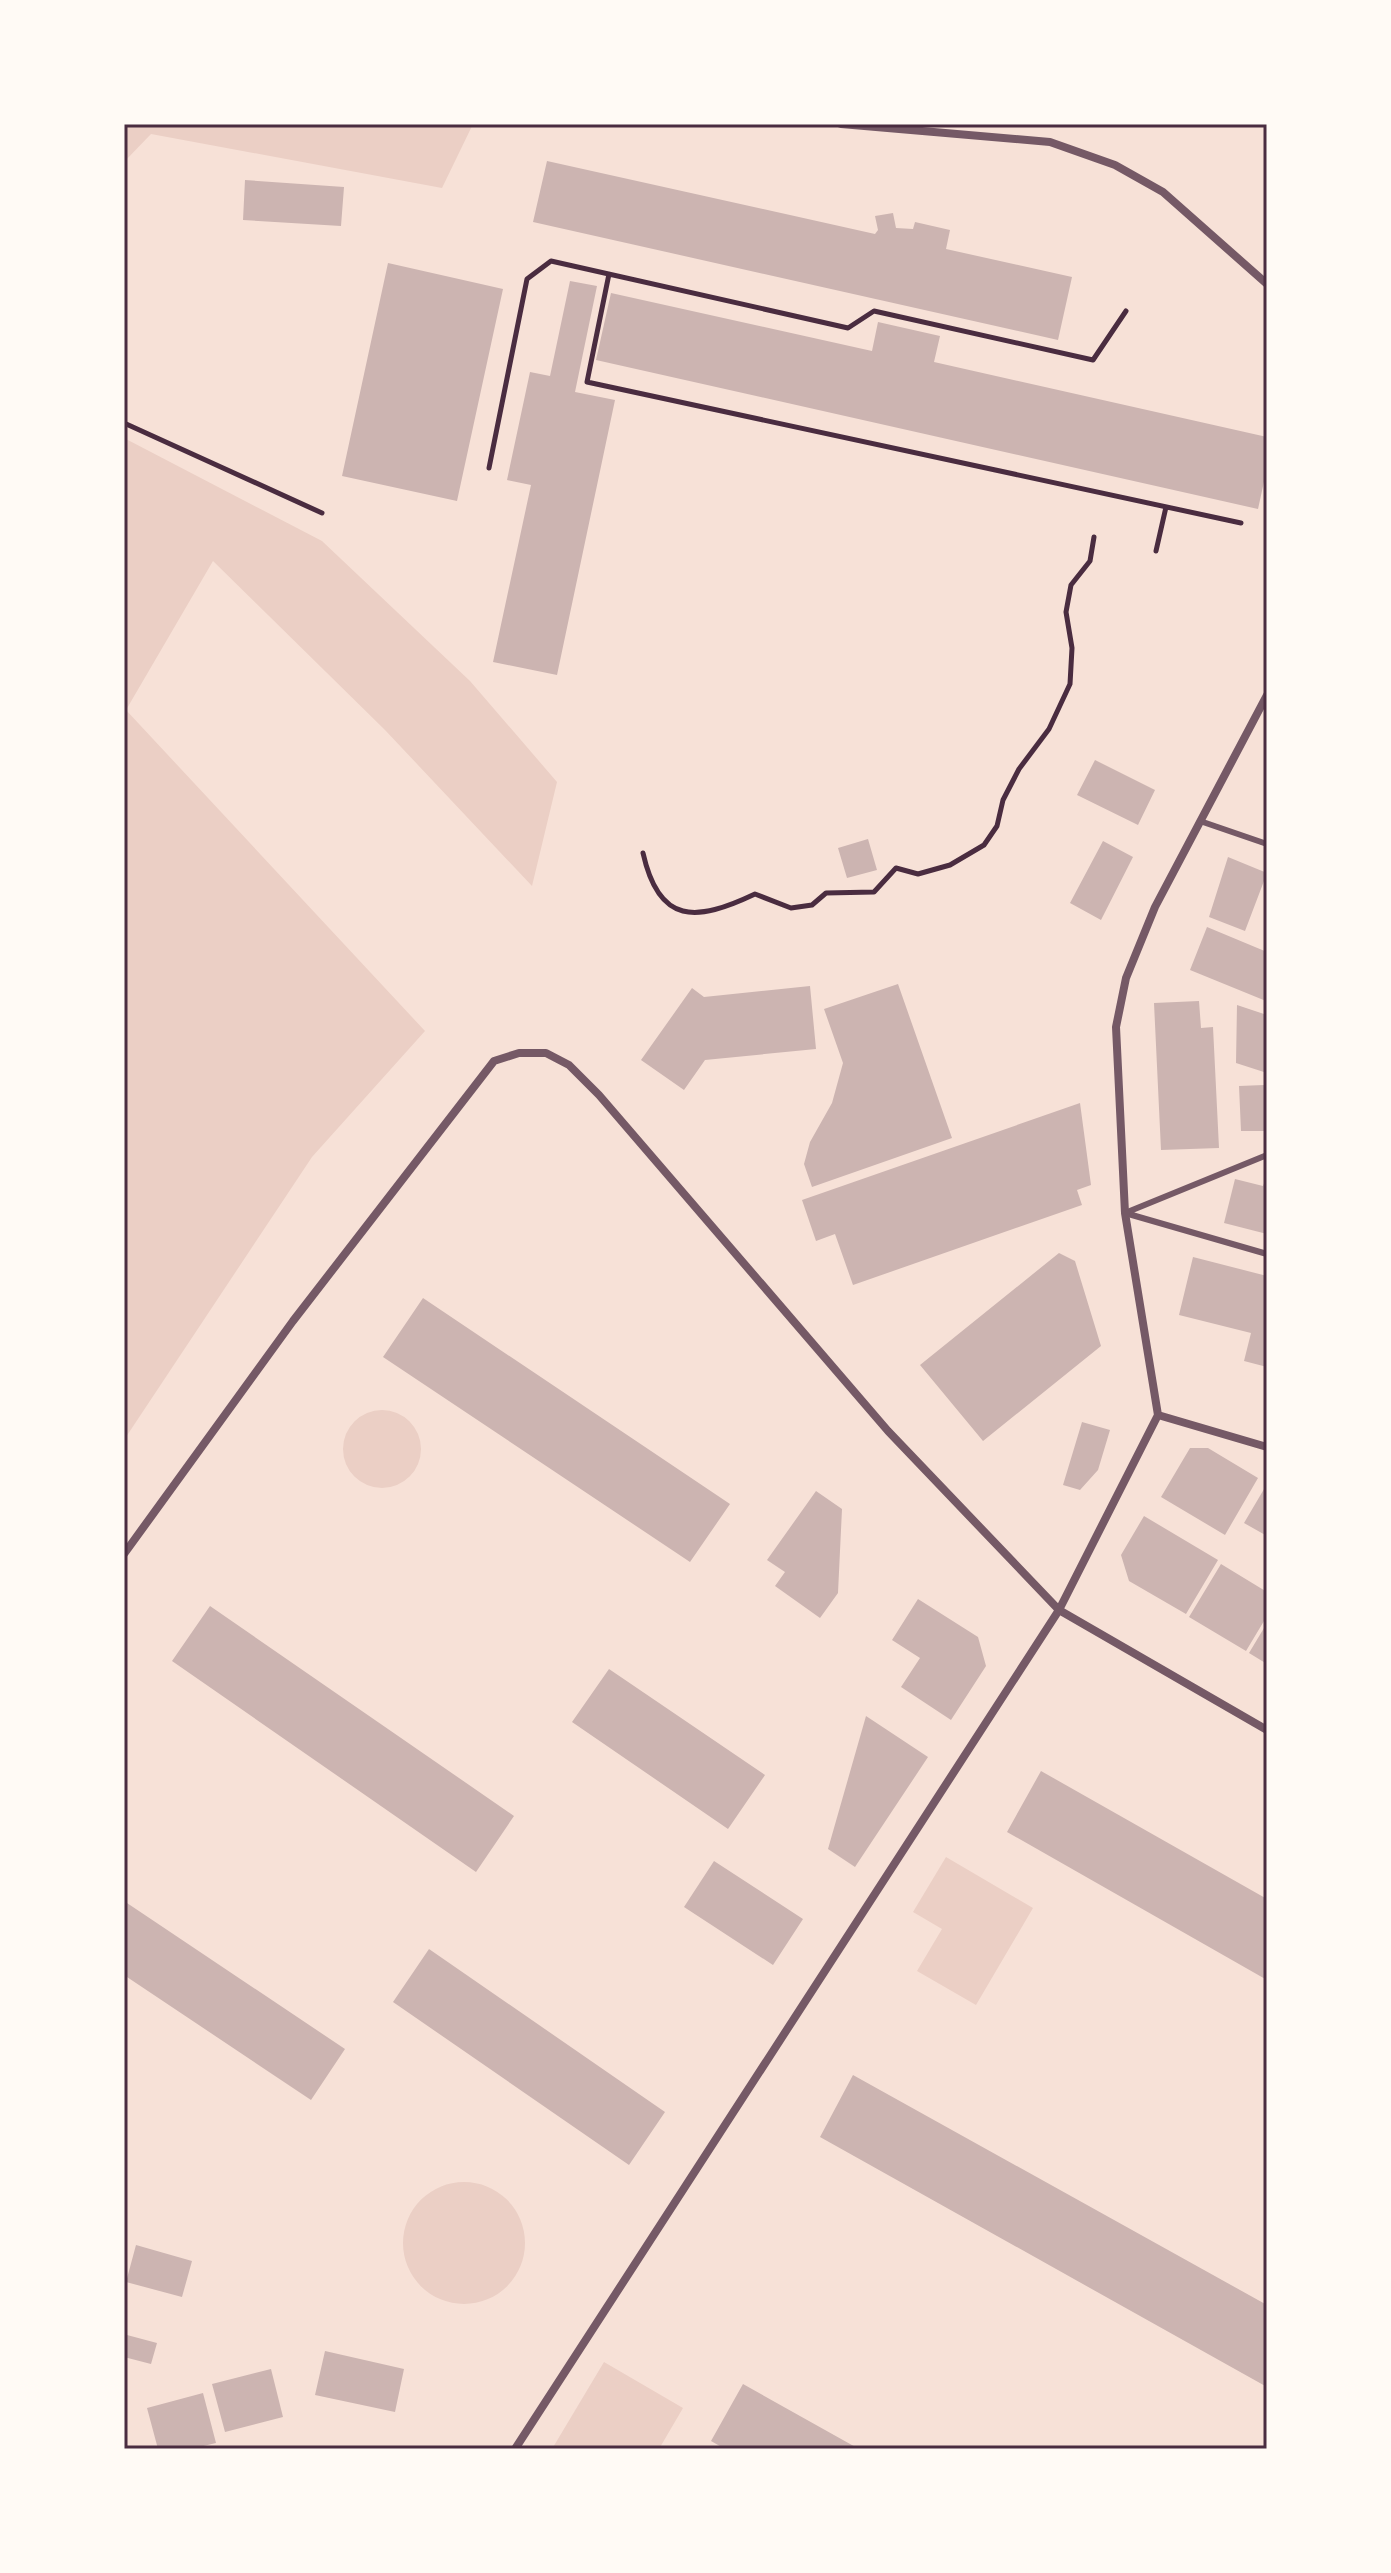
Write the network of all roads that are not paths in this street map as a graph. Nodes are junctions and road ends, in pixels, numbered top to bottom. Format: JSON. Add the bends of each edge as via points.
{"nodes":[{"id":1,"x":841,"y":124,"type":"edge"},
{"id":2,"x":1267,"y":284,"type":"edge"},
{"id":3,"x":1267,"y":695,"type":"edge"},
{"id":4,"x":1200,"y":821,"type":"junction"},
{"id":5,"x":1267,"y":844,"type":"edge"},
{"id":6,"x":1267,"y":1155,"type":"edge"},
{"id":7,"x":1125,"y":1213,"type":"junction"},
{"id":8,"x":1267,"y":1254,"type":"edge"},
{"id":9,"x":1158,"y":1415,"type":"junction"},
{"id":10,"x":1267,"y":1447,"type":"edge"},
{"id":11,"x":124,"y":1554,"type":"edge"},
{"id":12,"x":1059,"y":1610,"type":"junction"},
{"id":13,"x":1267,"y":1730,"type":"edge"},
{"id":14,"x":515,"y":2449,"type":"edge"}],
"edges":[{"from":1,"to":2,"type":"street","via":[[1050,142],[1115,165],[1163,192]]},
{"from":3,"to":4,"type":"street"},
{"from":4,"to":5,"type":"lane"},
{"from":4,"to":7,"type":"street","via":[[1142,936],[1116,1027]]},
{"from":6,"to":7,"type":"lane"},
{"from":7,"to":8,"type":"lane"},
{"from":7,"to":9,"type":"street"},
{"from":9,"to":10,"type":"street"},
{"from":9,"to":12,"type":"street"},
{"from":11,"to":12,"type":"street","via":[[494,1061],[519,1053],[546,1053],[569,1065],[599,1095],[888,1431]]},
{"from":12,"to":13,"type":"street"},
{"from":12,"to":14,"type":"street"}]}
